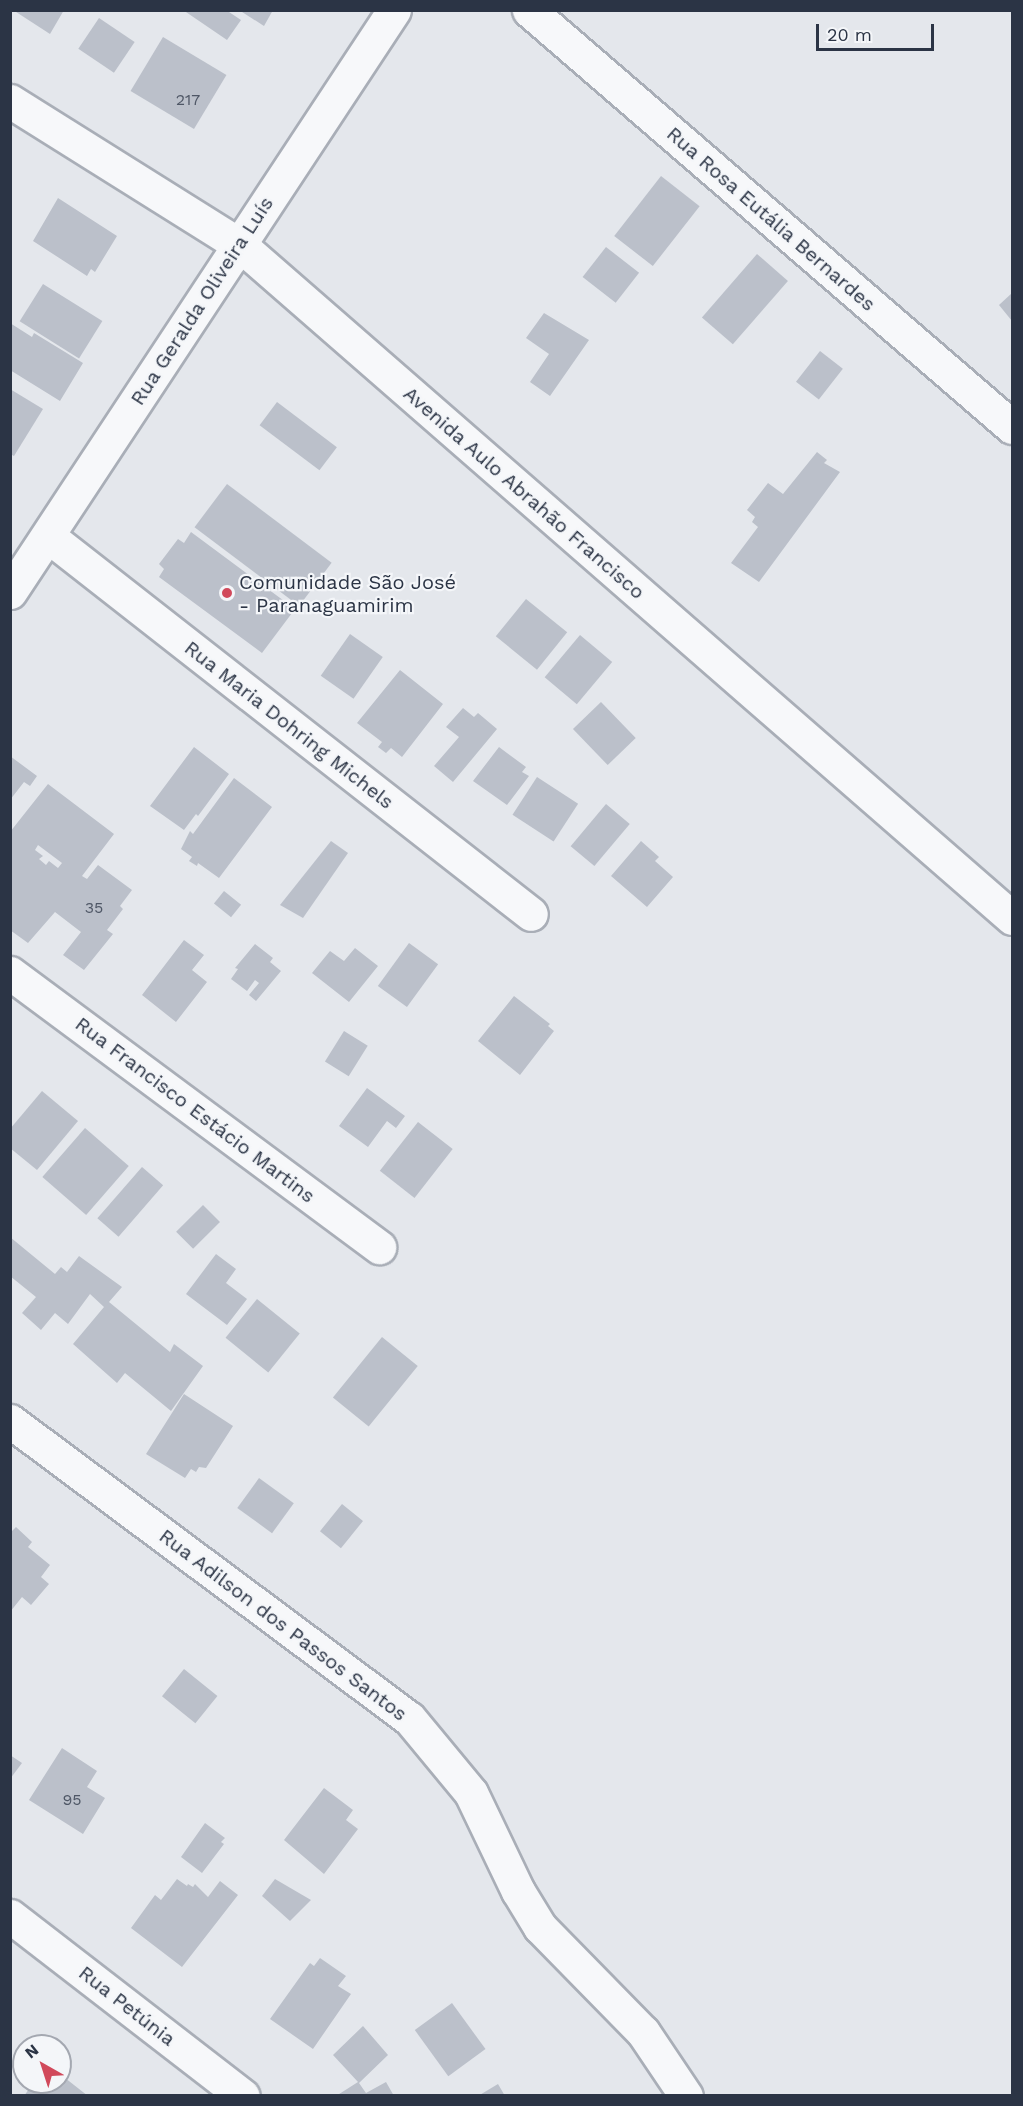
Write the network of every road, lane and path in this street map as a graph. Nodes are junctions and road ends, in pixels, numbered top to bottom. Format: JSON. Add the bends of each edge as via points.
{"nodes":[{"id":1,"x":394,"y":10,"type":"edge"},
{"id":2,"x":529,"y":10,"type":"edge"},
{"id":3,"x":10,"y":101,"type":"edge"},
{"id":4,"x":240,"y":245,"type":"junction"},
{"id":5,"x":1012,"y":428,"type":"edge"},
{"id":6,"x":48,"y":536,"type":"junction"},
{"id":7,"x":10,"y":592,"type":"edge"},
{"id":8,"x":531,"y":914,"type":"dead end"},
{"id":9,"x":1012,"y":918,"type":"edge"},
{"id":10,"x":10,"y":973,"type":"edge"},
{"id":11,"x":379,"y":1247,"type":"dead end"},
{"id":12,"x":10,"y":1420,"type":"edge"},
{"id":13,"x":10,"y":1916,"type":"edge"},
{"id":14,"x":243,"y":2096,"type":"edge"},
{"id":15,"x":686,"y":2096,"type":"edge"}],
"edges":[{"from":1,"to":4,"type":"street","name":"Rua Geralda Oliveira Luís"},
{"from":2,"to":5,"type":"street","name":"Rua Rosa Eutália Bernardes"},
{"from":3,"to":4,"type":"street","name":"Avenida Aulo Abrahão Francisco"},
{"from":4,"to":6,"type":"street","name":"Rua Geralda Oliveira Luís"},
{"from":4,"to":9,"type":"street","name":"Avenida Aulo Abrahão Francisco"},
{"from":6,"to":7,"type":"street","name":"Rua Geralda Oliveira Luís"},
{"from":6,"to":8,"type":"street","name":"Rua Maria Dohring Michels"},
{"from":10,"to":11,"type":"street","name":"Rua Francisco Estácio Martins"},
{"from":12,"to":15,"type":"street","name":"Rua Adilson dos Passos Santos","via":[[409,1718],[471,1793],[518,1891],[540,1927],[643,2032]]},
{"from":13,"to":14,"type":"street","name":"Rua Petúnia"}]}
